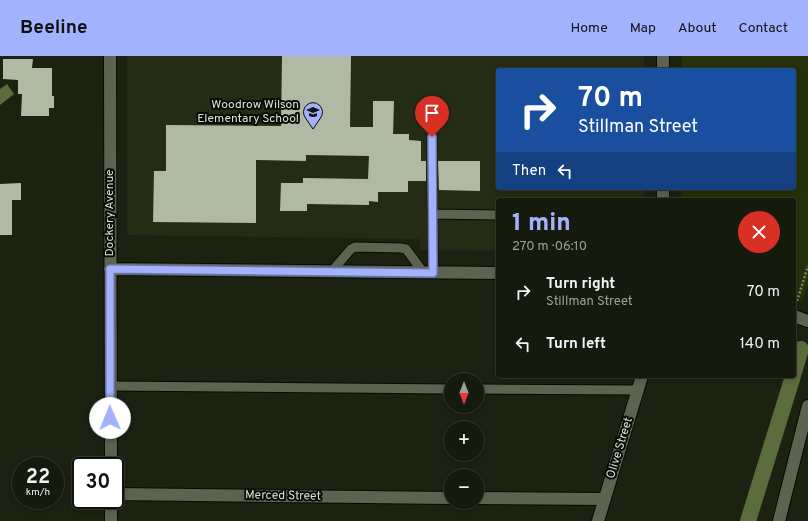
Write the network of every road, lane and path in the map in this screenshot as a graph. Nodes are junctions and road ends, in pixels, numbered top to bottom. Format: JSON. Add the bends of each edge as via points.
{"nodes":[{"id":1,"x":110,"y":56,"type":"edge"},
{"id":2,"x":663,"y":56,"type":"edge"},
{"id":3,"x":663,"y":68,"type":"edge"},
{"id":4,"x":432,"y":137,"type":"dead end"},
{"id":5,"x":433,"y":214,"type":"junction"},
{"id":6,"x":496,"y":215,"type":"edge"},
{"id":7,"x":808,"y":266,"type":"edge"},
{"id":8,"x":110,"y":269,"type":"junction"},
{"id":9,"x":332,"y":271,"type":"junction"},
{"id":10,"x":428,"y":272,"type":"junction"},
{"id":11,"x":496,"y":273,"type":"edge"},
{"id":12,"x":797,"y":301,"type":"dead end"},
{"id":13,"x":796,"y":317,"type":"edge"},
{"id":14,"x":808,"y":321,"type":"edge"},
{"id":15,"x":641,"y":378,"type":"edge"},
{"id":16,"x":110,"y":386,"type":"junction"},
{"id":17,"x":444,"y":388,"type":"edge"},
{"id":18,"x":484,"y":389,"type":"edge"},
{"id":19,"x":638,"y":390,"type":"junction"},
{"id":20,"x":808,"y":406,"type":"edge"},
{"id":21,"x":111,"y":457,"type":"edge"},
{"id":22,"x":124,"y":494,"type":"edge"},
{"id":23,"x":444,"y":498,"type":"edge"},
{"id":24,"x":484,"y":498,"type":"edge"},
{"id":25,"x":604,"y":499,"type":"junction"},
{"id":26,"x":111,"y":509,"type":"edge"},
{"id":27,"x":111,"y":521,"type":"edge"},
{"id":28,"x":598,"y":521,"type":"edge"},
{"id":29,"x":779,"y":521,"type":"edge"}],
"edges":[{"from":1,"to":8,"type":"street","name":"Dockery Avenue"},
{"from":2,"to":3,"type":"street"},
{"from":4,"to":5,"type":"lane"},
{"from":5,"to":6,"type":"lane"},
{"from":5,"to":10,"type":"lane"},
{"from":7,"to":12,"type":"path"},
{"from":8,"to":9,"type":"street"},
{"from":8,"to":16,"type":"street","name":"Dockery Avenue"},
{"from":9,"to":10,"type":"street"},
{"from":9,"to":10,"type":"lane","via":[[351,249],[359,247],[406,249]]},
{"from":10,"to":11,"type":"street"},
{"from":13,"to":14,"type":"street"},
{"from":15,"to":19,"type":"street","name":"Olive Street"},
{"from":16,"to":17,"type":"lane"},
{"from":16,"to":21,"type":"street","name":"Dockery Avenue"},
{"from":18,"to":19,"type":"lane"},
{"from":19,"to":25,"type":"street","name":"Olive Street"},
{"from":20,"to":29,"type":"street"},
{"from":22,"to":23,"type":"street","name":"Merced Street"},
{"from":24,"to":25,"type":"street"},
{"from":25,"to":28,"type":"street","name":"Olive Street"},
{"from":26,"to":27,"type":"street"}]}
